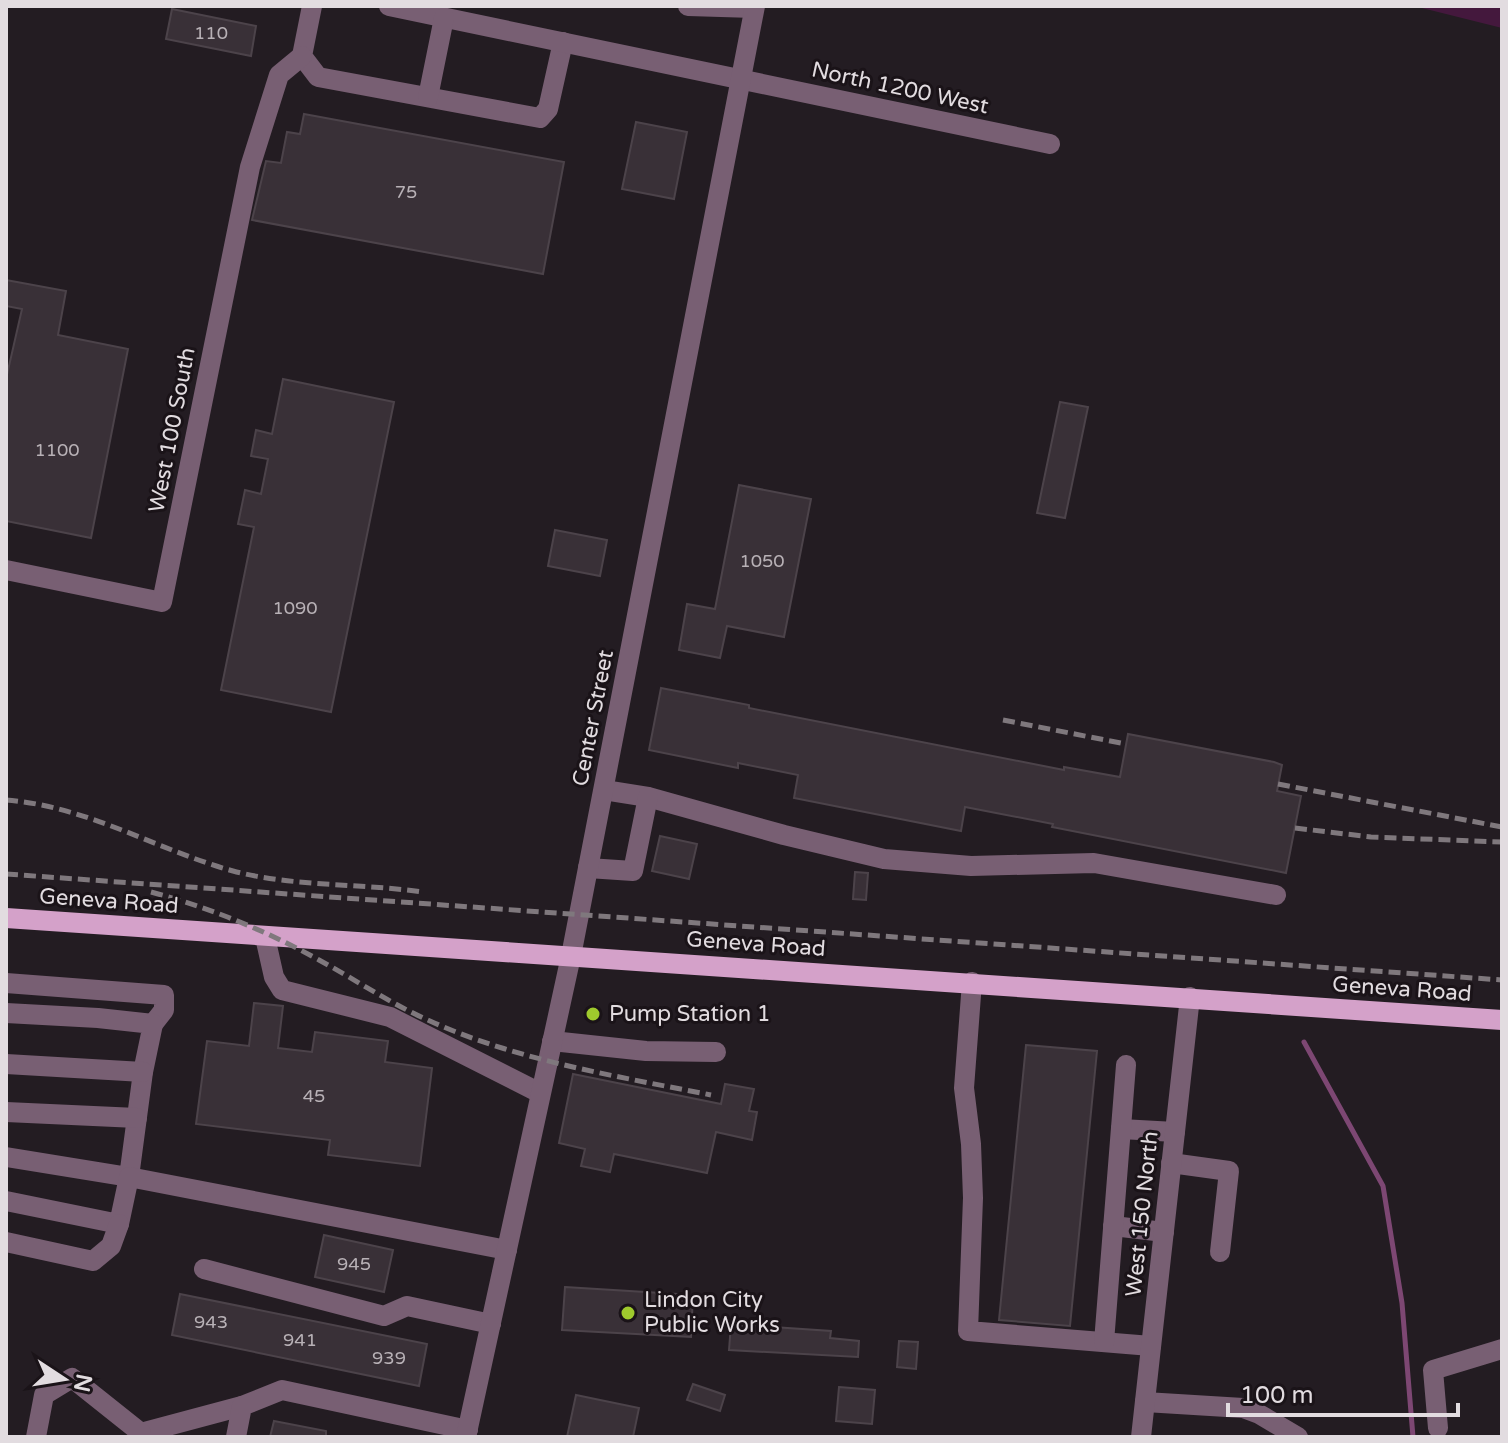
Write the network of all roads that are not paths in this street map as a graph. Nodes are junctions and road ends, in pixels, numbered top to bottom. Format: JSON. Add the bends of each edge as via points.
{"nodes":[{"id":1,"x":312,"y":6,"type":"edge"},
{"id":2,"x":389,"y":6,"type":"edge"},
{"id":3,"x":688,"y":6,"type":"edge"},
{"id":4,"x":754,"y":7,"type":"edge"},
{"id":5,"x":444,"y":18,"type":"junction"},
{"id":6,"x":563,"y":42,"type":"junction"},
{"id":7,"x":302,"y":56,"type":"junction"},
{"id":8,"x":740,"y":79,"type":"junction"},
{"id":9,"x":428,"y":97,"type":"junction"},
{"id":10,"x":1050,"y":144,"type":"dead end"},
{"id":11,"x":6,"y":570,"type":"edge"},
{"id":12,"x":604,"y":790,"type":"junction"},
{"id":13,"x":648,"y":797,"type":"junction"},
{"id":14,"x":588,"y":868,"type":"junction"},
{"id":15,"x":1276,"y":895,"type":"dead end"},
{"id":16,"x":6,"y":918,"type":"edge"},
{"id":17,"x":265,"y":937,"type":"junction"},
{"id":18,"x":571,"y":956,"type":"junction"},
{"id":19,"x":972,"y":982,"type":"junction"},
{"id":20,"x":6,"y":983,"type":"edge"},
{"id":21,"x":1190,"y":997,"type":"junction"},
{"id":22,"x":6,"y":1013,"type":"edge"},
{"id":23,"x":1502,"y":1020,"type":"edge"},
{"id":24,"x":153,"y":1024,"type":"junction"},
{"id":25,"x":552,"y":1041,"type":"junction"},
{"id":26,"x":716,"y":1052,"type":"dead end"},
{"id":27,"x":6,"y":1064,"type":"edge"},
{"id":28,"x":1126,"y":1065,"type":"dead end"},
{"id":29,"x":143,"y":1072,"type":"junction"},
{"id":30,"x":540,"y":1093,"type":"junction"},
{"id":31,"x":6,"y":1112,"type":"edge"},
{"id":32,"x":137,"y":1118,"type":"junction"},
{"id":33,"x":1121,"y":1129,"type":"junction"},
{"id":34,"x":1175,"y":1132,"type":"junction"},
{"id":35,"x":6,"y":1157,"type":"edge"},
{"id":36,"x":1171,"y":1163,"type":"junction"},
{"id":37,"x":129,"y":1177,"type":"junction"},
{"id":38,"x":6,"y":1201,"type":"edge"},
{"id":39,"x":119,"y":1224,"type":"junction"},
{"id":40,"x":1113,"y":1226,"type":"junction"},
{"id":41,"x":1164,"y":1232,"type":"junction"},
{"id":42,"x":6,"y":1242,"type":"edge"},
{"id":43,"x":507,"y":1250,"type":"junction"},
{"id":44,"x":1220,"y":1252,"type":"dead end"},
{"id":45,"x":204,"y":1269,"type":"dead end"},
{"id":46,"x":491,"y":1324,"type":"junction"},
{"id":47,"x":1104,"y":1342,"type":"junction"},
{"id":48,"x":1151,"y":1346,"type":"junction"},
{"id":49,"x":1502,"y":1349,"type":"edge"},
{"id":50,"x":1145,"y":1402,"type":"junction"},
{"id":51,"x":242,"y":1406,"type":"junction"},
{"id":52,"x":1438,"y":1428,"type":"dead end"},
{"id":53,"x":467,"y":1434,"type":"edge"},
{"id":54,"x":141,"y":1435,"type":"edge"},
{"id":55,"x":36,"y":1437,"type":"edge"},
{"id":56,"x":236,"y":1437,"type":"edge"},
{"id":57,"x":1141,"y":1437,"type":"edge"},
{"id":58,"x":1298,"y":1437,"type":"edge"}],
"edges":[{"from":1,"to":7,"type":"street"},
{"from":2,"to":5,"type":"street","name":"North 1200 West"},
{"from":3,"to":4,"type":"street"},
{"from":4,"to":8,"type":"street","name":"Center Street"},
{"from":5,"to":6,"type":"street","name":"North 1200 West"},
{"from":5,"to":9,"type":"street"},
{"from":6,"to":8,"type":"street","name":"North 1200 West"},
{"from":6,"to":9,"type":"street","via":[[548,109],[540,118]]},
{"from":7,"to":9,"type":"street","via":[[318,77]]},
{"from":7,"to":11,"type":"street","name":"West 100 South","via":[[279,75],[250,167],[162,602]]},
{"from":8,"to":10,"type":"street","name":"North 1200 West"},
{"from":8,"to":12,"type":"street","name":"Center Street"},
{"from":12,"to":13,"type":"street"},
{"from":12,"to":14,"type":"street","name":"Center Street"},
{"from":13,"to":14,"type":"street","via":[[633,871]]},
{"from":13,"to":15,"type":"street","via":[[884,859],[971,866],[1094,863]]},
{"from":14,"to":18,"type":"street","name":"Center Street"},
{"from":16,"to":17,"type":"main road","name":"Geneva Road"},
{"from":17,"to":18,"type":"main road","name":"Geneva Road"},
{"from":17,"to":30,"type":"street","via":[[282,990],[390,1017]]},
{"from":18,"to":19,"type":"main road","name":"Geneva Road"},
{"from":18,"to":25,"type":"street","name":"Center Street"},
{"from":19,"to":21,"type":"main road","name":"Geneva Road"},
{"from":19,"to":47,"type":"street","via":[[964,1088],[973,1198],[968,1331]]},
{"from":20,"to":24,"type":"street","via":[[164,995],[164,1010]]},
{"from":21,"to":23,"type":"main road","name":"Geneva Road"},
{"from":21,"to":34,"type":"street","name":"West 150 North"},
{"from":22,"to":24,"type":"street"},
{"from":24,"to":29,"type":"street"},
{"from":25,"to":26,"type":"street"},
{"from":25,"to":30,"type":"street","name":"Center Street"},
{"from":27,"to":29,"type":"street"},
{"from":28,"to":33,"type":"street"},
{"from":29,"to":32,"type":"street"},
{"from":30,"to":43,"type":"street","name":"Center Street"},
{"from":31,"to":32,"type":"street"},
{"from":32,"to":37,"type":"street"},
{"from":33,"to":34,"type":"street"},
{"from":33,"to":40,"type":"street"},
{"from":34,"to":36,"type":"street","name":"West 150 North"},
{"from":35,"to":37,"type":"street"},
{"from":36,"to":41,"type":"street","name":"West 150 North"},
{"from":36,"to":44,"type":"street","via":[[1229,1171]]},
{"from":37,"to":39,"type":"street"},
{"from":37,"to":43,"type":"street"},
{"from":38,"to":39,"type":"street"},
{"from":39,"to":42,"type":"street","via":[[111,1246],[93,1261]]},
{"from":40,"to":41,"type":"street"},
{"from":40,"to":47,"type":"street"},
{"from":41,"to":48,"type":"street","name":"West 150 North"},
{"from":43,"to":46,"type":"street","name":"Center Street"},
{"from":45,"to":46,"type":"street","via":[[384,1316],[407,1306]]},
{"from":46,"to":53,"type":"street","name":"Center Street"},
{"from":47,"to":48,"type":"street"},
{"from":48,"to":50,"type":"street","name":"West 150 North"},
{"from":49,"to":52,"type":"street","via":[[1433,1370]]},
{"from":50,"to":57,"type":"street","name":"West 150 North"},
{"from":50,"to":58,"type":"street","via":[[1243,1408]]},
{"from":51,"to":53,"type":"street","via":[[282,1390]]},
{"from":51,"to":54,"type":"street"},
{"from":51,"to":56,"type":"street"},
{"from":54,"to":55,"type":"street","via":[[72,1378],[44,1395]]}]}
